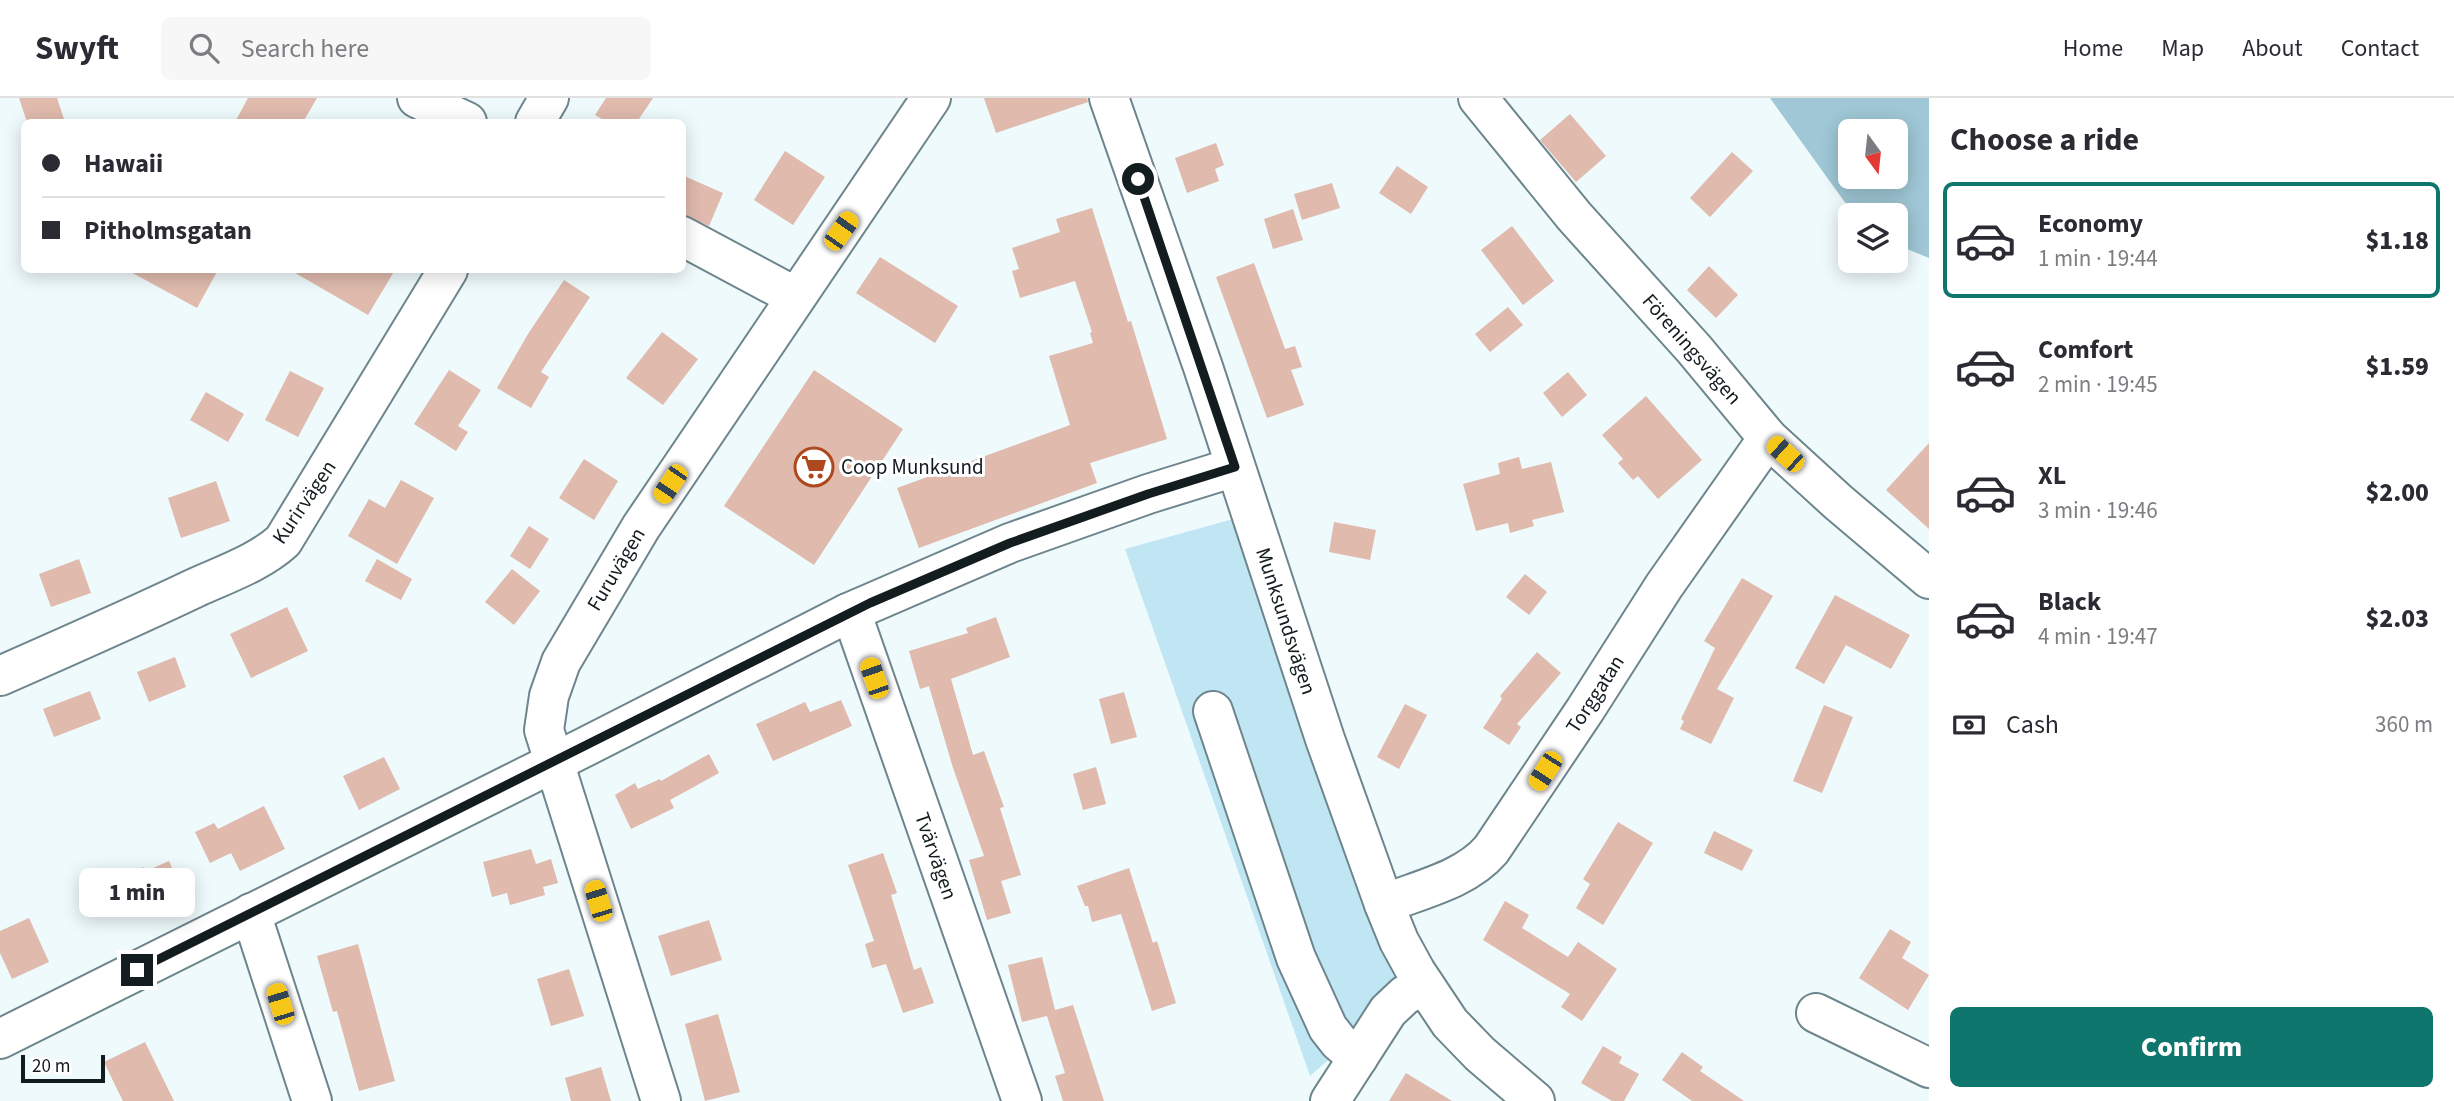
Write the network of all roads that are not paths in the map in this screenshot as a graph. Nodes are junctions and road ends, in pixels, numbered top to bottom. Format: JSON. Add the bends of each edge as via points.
{"nodes":[{"id":1,"x":416,"y":98,"type":"edge"},
{"id":2,"x":549,"y":98,"type":"edge"},
{"id":3,"x":932,"y":98,"type":"edge"},
{"id":4,"x":1109,"y":98,"type":"edge"},
{"id":5,"x":1478,"y":98,"type":"edge"},
{"id":6,"x":461,"y":119,"type":"edge"},
{"id":7,"x":537,"y":119,"type":"edge"},
{"id":8,"x":686,"y":238,"type":"edge"},
{"id":9,"x":446,"y":273,"type":"edge"},
{"id":10,"x":796,"y":297,"type":"junction"},
{"id":11,"x":1768,"y":438,"type":"junction"},
{"id":12,"x":1235,"y":467,"type":"junction"},
{"id":13,"x":1927,"y":573,"type":"edge"},
{"id":14,"x":848,"y":613,"type":"junction"},
{"id":15,"x":0,"y":676,"type":"edge"},
{"id":16,"x":1213,"y":711,"type":"dead end"},
{"id":17,"x":553,"y":761,"type":"junction"},
{"id":18,"x":1384,"y":904,"type":"junction"},
{"id":19,"x":251,"y":913,"type":"junction"},
{"id":20,"x":1425,"y":986,"type":"junction"},
{"id":21,"x":1815,"y":1013,"type":"dead end"},
{"id":22,"x":0,"y":1039,"type":"edge"},
{"id":23,"x":1358,"y":1058,"type":"junction"},
{"id":24,"x":1929,"y":1068,"type":"edge"},
{"id":25,"x":312,"y":1101,"type":"edge"},
{"id":26,"x":660,"y":1101,"type":"edge"},
{"id":27,"x":1022,"y":1101,"type":"edge"},
{"id":28,"x":1330,"y":1101,"type":"edge"},
{"id":29,"x":1535,"y":1101,"type":"edge"}],
"edges":[{"from":1,"to":6,"type":"street"},
{"from":2,"to":7,"type":"street"},
{"from":3,"to":10,"type":"street","name":"Furuvägen"},
{"from":4,"to":12,"type":"street","name":"Munksundsvägen"},
{"from":5,"to":11,"type":"street","name":"Föreningsvägen","via":[[1574,216]]},
{"from":8,"to":10,"type":"street"},
{"from":9,"to":15,"type":"street","name":"Kurirvägen","via":[[283,541],[253,561]]},
{"from":10,"to":17,"type":"street","name":"Furuvägen","via":[[641,527],[561,662],[544,730]]},
{"from":11,"to":13,"type":"street","name":"Föreningsvägen"},
{"from":11,"to":18,"type":"street","name":"Torggatan","via":[[1664,586],[1491,849],[1465,873]]},
{"from":12,"to":14,"type":"street","via":[[1010,543]]},
{"from":12,"to":18,"type":"street","name":"Munksundsvägen"},
{"from":14,"to":17,"type":"street"},
{"from":14,"to":27,"type":"street","name":"Tvärvägen","via":[[857,627]]},
{"from":16,"to":23,"type":"street","via":[[1296,958],[1328,1028]]},
{"from":17,"to":19,"type":"street"},
{"from":17,"to":26,"type":"street","name":"Furuvägen"},
{"from":18,"to":20,"type":"street","name":"Munksundsvägen"},
{"from":19,"to":22,"type":"street"},
{"from":19,"to":25,"type":"street"},
{"from":20,"to":23,"type":"street","via":[[1405,995],[1388,1011]]},
{"from":20,"to":29,"type":"street","name":"Munksundsvägen","via":[[1450,1023]]},
{"from":21,"to":24,"type":"street"},
{"from":23,"to":28,"type":"street"}]}
